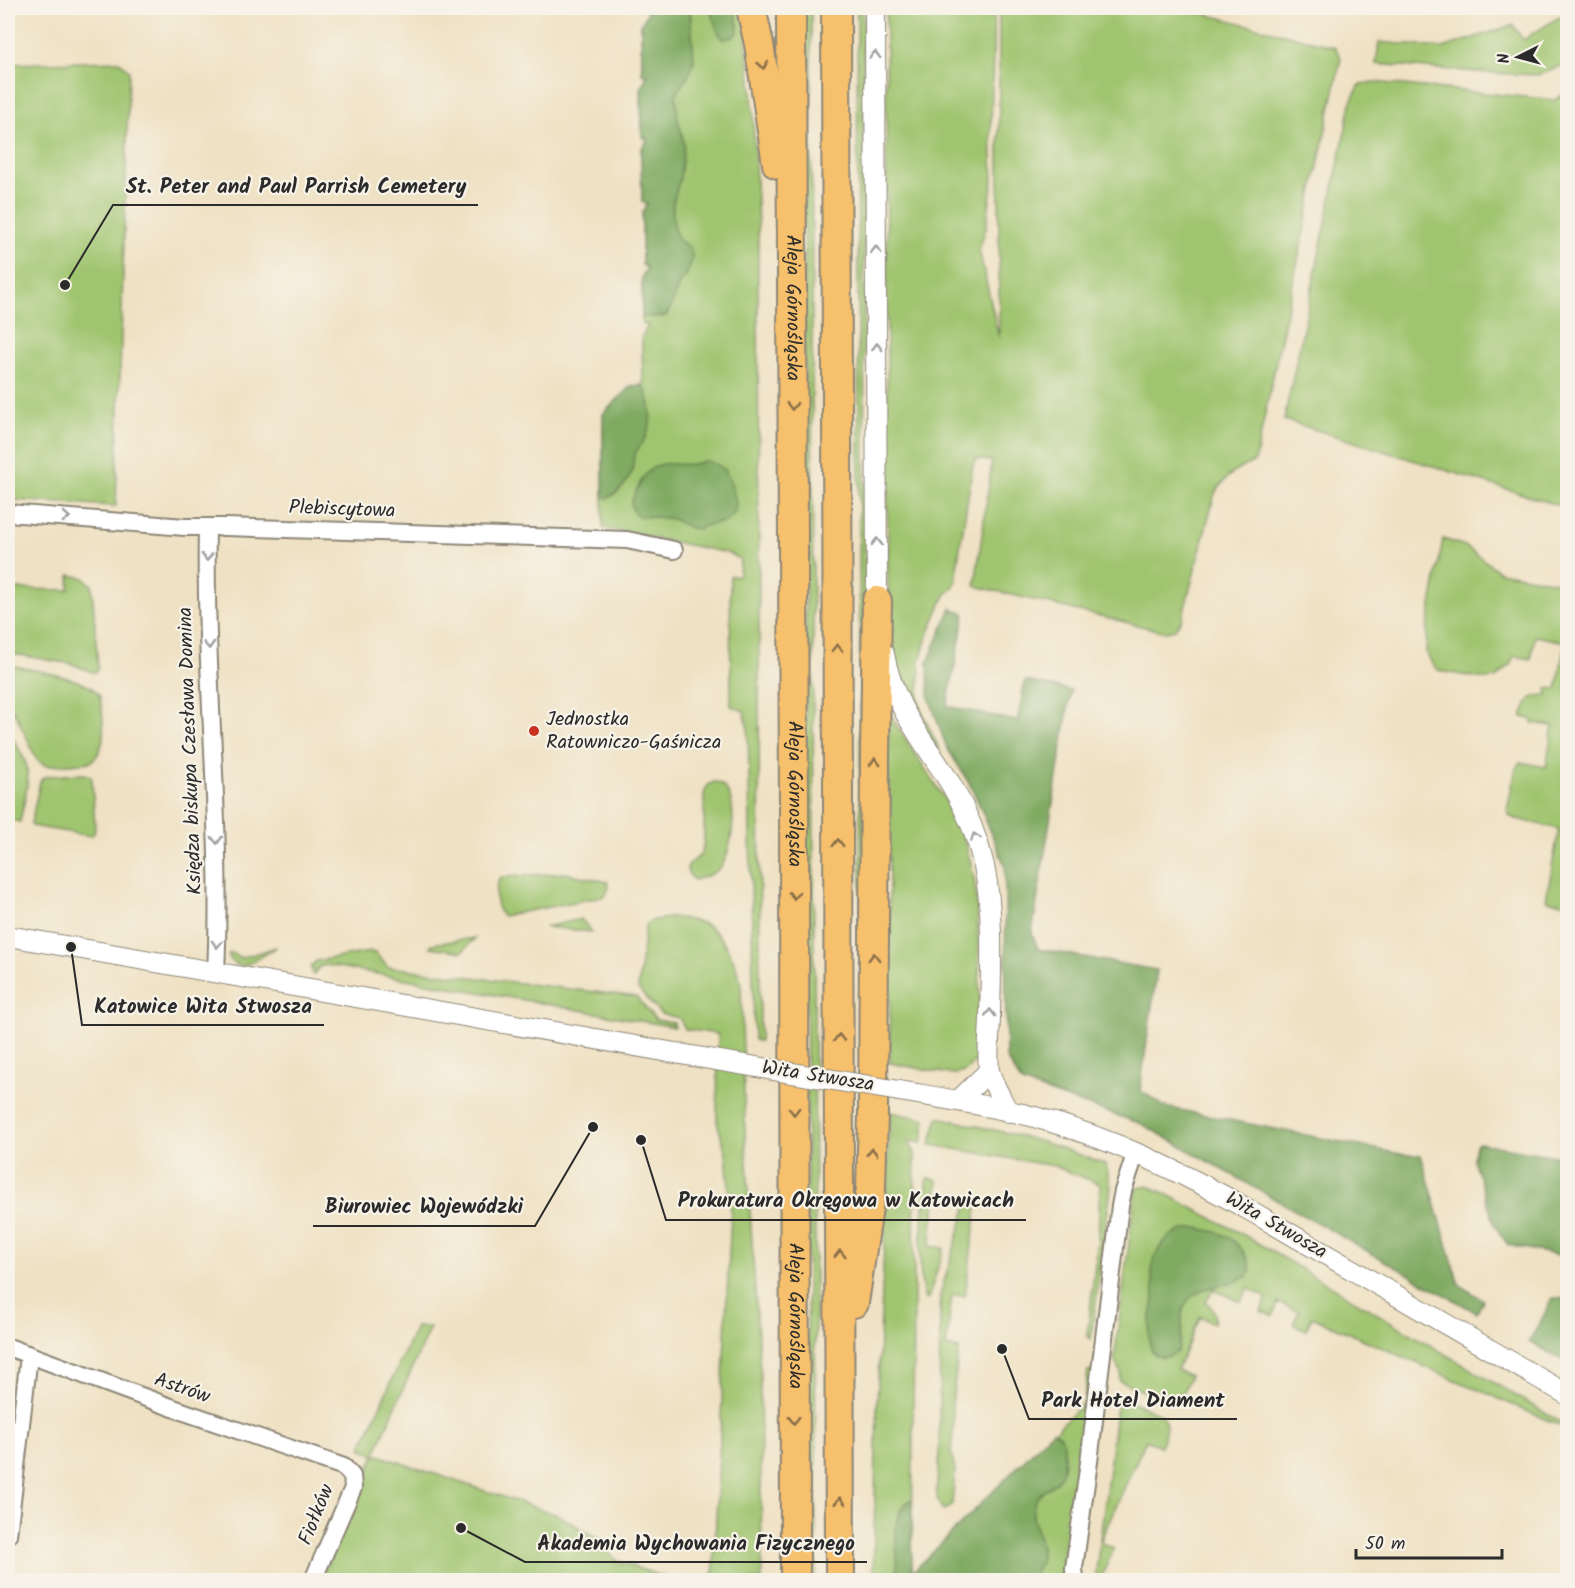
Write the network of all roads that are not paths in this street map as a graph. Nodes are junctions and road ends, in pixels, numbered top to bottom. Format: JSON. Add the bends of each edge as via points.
{"nodes":[{"id":1,"x":752,"y":8,"type":"edge"},
{"id":2,"x":791,"y":8,"type":"edge"},
{"id":3,"x":836,"y":8,"type":"edge"},
{"id":4,"x":875,"y":8,"type":"edge"},
{"id":5,"x":791,"y":264,"type":"junction"},
{"id":6,"x":8,"y":513,"type":"edge"},
{"id":7,"x":207,"y":528,"type":"junction"},
{"id":8,"x":674,"y":550,"type":"dead end"},
{"id":9,"x":877,"y":601,"type":"junction"},
{"id":10,"x":8,"y":936,"type":"edge"},
{"id":11,"x":216,"y":973,"type":"junction"},
{"id":12,"x":990,"y":1071,"type":"junction"},
{"id":13,"x":958,"y":1101,"type":"junction"},
{"id":14,"x":1008,"y":1112,"type":"junction"},
{"id":15,"x":1136,"y":1152,"type":"junction"},
{"id":16,"x":8,"y":1347,"type":"edge"},
{"id":17,"x":29,"y":1356,"type":"junction"},
{"id":18,"x":1568,"y":1395,"type":"edge"},
{"id":19,"x":840,"y":1397,"type":"junction"},
{"id":20,"x":344,"y":1467,"type":"joint"},
{"id":21,"x":8,"y":1535,"type":"edge"},
{"id":22,"x":313,"y":1581,"type":"edge"},
{"id":23,"x":795,"y":1581,"type":"edge"},
{"id":24,"x":840,"y":1581,"type":"edge"},
{"id":25,"x":1075,"y":1581,"type":"edge"}],
"edges":[{"from":1,"to":5,"type":"highway","one_way":true},
{"from":2,"to":5,"type":"highway","name":"Aleja Górnośląska"},
{"from":19,"to":3,"type":"highway","one_way":true},
{"from":9,"to":4,"type":"street","one_way":true},
{"from":5,"to":23,"type":"highway","name":"Aleja Górnośląska","one_way":true},
{"from":6,"to":7,"type":"street","name":"Plebiscytowa","one_way":true},
{"from":7,"to":8,"type":"street","name":"Plebiscytowa","via":[[627,540]]},
{"from":7,"to":11,"type":"street","name":"Księdza biskupa Czesława Domina","one_way":true,"via":[[218,857]]},
{"from":12,"to":9,"type":"street","one_way":true,"via":[[990,921],[984,865],[961,804],[895,693],[885,660]]},
{"from":19,"to":9,"type":"highway","one_way":true,"via":[[871,1188]]},
{"from":10,"to":11,"type":"street","name":"Wita Stwosza"},
{"from":11,"to":13,"type":"street","name":"Wita Stwosza","bridge":true},
{"from":12,"to":13,"type":"street"},
{"from":12,"to":14,"type":"street"},
{"from":13,"to":14,"type":"street","name":"Wita Stwosza"},
{"from":14,"to":15,"type":"street","name":"Wita Stwosza"},
{"from":15,"to":18,"type":"street","name":"Wita Stwosza","via":[[1242,1206]]},
{"from":15,"to":25,"type":"street","via":[[1120,1206]]},
{"from":16,"to":17,"type":"street","name":"Astrów"},
{"from":17,"to":20,"type":"street","name":"Astrów"},
{"from":17,"to":21,"type":"street"},
{"from":24,"to":19,"type":"highway","one_way":true},
{"from":20,"to":22,"type":"street","name":"Fiołków","via":[[352,1476],[353,1488]]}]}
